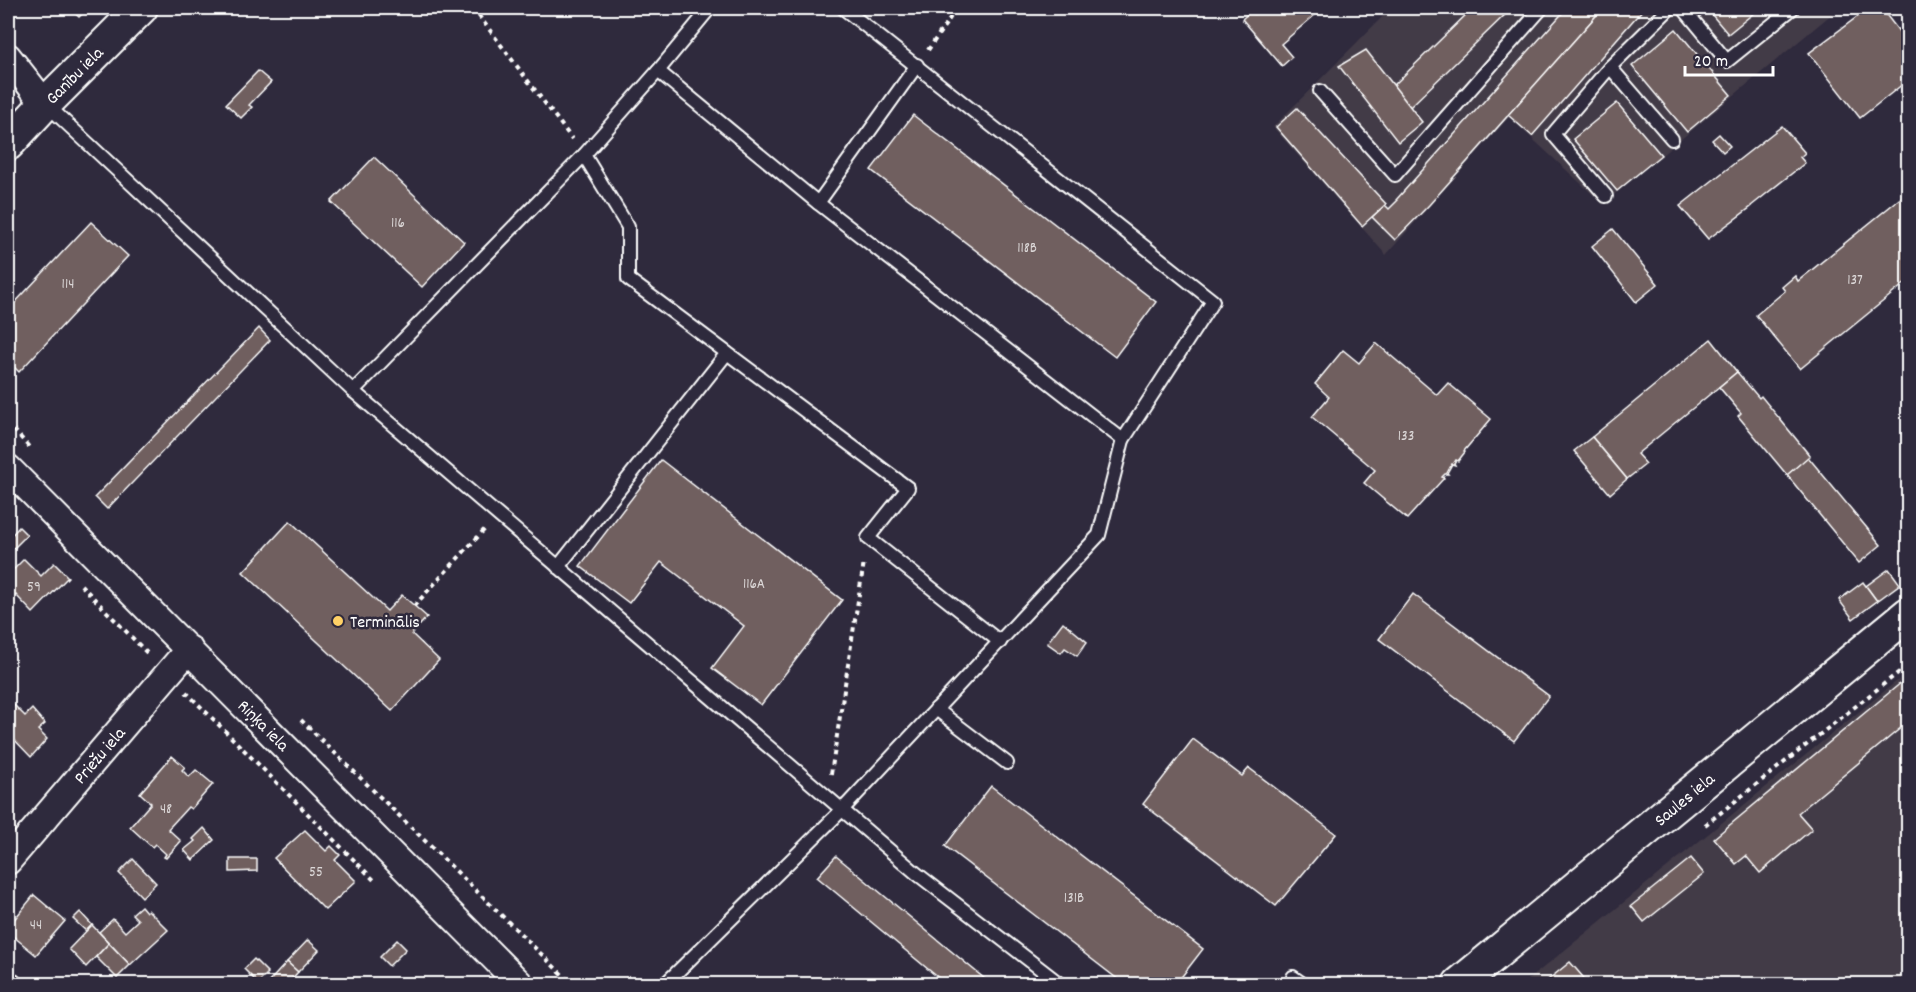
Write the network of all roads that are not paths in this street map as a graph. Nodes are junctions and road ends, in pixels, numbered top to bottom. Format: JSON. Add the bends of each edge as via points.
{"nodes":[{"id":1,"x":141,"y":8,"type":"edge"},
{"id":2,"x":710,"y":8,"type":"edge"},
{"id":3,"x":843,"y":8,"type":"edge"},
{"id":4,"x":1542,"y":8,"type":"edge"},
{"id":5,"x":1670,"y":8,"type":"edge"},
{"id":6,"x":1683,"y":8,"type":"edge"},
{"id":7,"x":1793,"y":8,"type":"edge"},
{"id":8,"x":8,"y":57,"type":"edge"},
{"id":9,"x":917,"y":65,"type":"junction"},
{"id":10,"x":1610,"y":67,"type":"junction"},
{"id":11,"x":658,"y":71,"type":"junction"},
{"id":12,"x":1320,"y":91,"type":"dead end"},
{"id":13,"x":45,"y":104,"type":"junction"},
{"id":14,"x":1672,"y":139,"type":"dead end"},
{"id":15,"x":8,"y":144,"type":"edge"},
{"id":16,"x":584,"y":155,"type":"junction"},
{"id":17,"x":1606,"y":196,"type":"dead end"},
{"id":18,"x":818,"y":203,"type":"junction"},
{"id":19,"x":727,"y":353,"type":"junction"},
{"id":20,"x":353,"y":391,"type":"junction"},
{"id":21,"x":1123,"y":440,"type":"junction"},
{"id":22,"x":8,"y":468,"type":"edge"},
{"id":23,"x":558,"y":567,"type":"junction"},
{"id":24,"x":1908,"y":614,"type":"edge"},
{"id":25,"x":1000,"y":642,"type":"junction"},
{"id":26,"x":189,"y":649,"type":"junction"},
{"id":27,"x":936,"y":709,"type":"junction"},
{"id":28,"x":1007,"y":763,"type":"dead end"},
{"id":29,"x":842,"y":810,"type":"junction"},
{"id":30,"x":8,"y":861,"type":"edge"},
{"id":31,"x":1293,"y":977,"type":"dead end"},
{"id":32,"x":666,"y":983,"type":"edge"},
{"id":33,"x":520,"y":984,"type":"edge"},
{"id":34,"x":1060,"y":984,"type":"edge"},
{"id":35,"x":1303,"y":984,"type":"edge"},
{"id":36,"x":1459,"y":984,"type":"edge"}],
"edges":[{"from":1,"to":13,"type":"street","name":"Ganību iela"},
{"from":2,"to":11,"type":"lane"},
{"from":3,"to":9,"type":"lane"},
{"from":4,"to":12,"type":"lane","via":[[1395,175]]},
{"from":5,"to":10,"type":"lane"},
{"from":6,"to":7,"type":"lane","via":[[1727,61]]},
{"from":8,"to":13,"type":"street"},
{"from":9,"to":18,"type":"lane"},
{"from":9,"to":21,"type":"lane","via":[[1213,301]]},
{"from":10,"to":14,"type":"lane"},
{"from":10,"to":17,"type":"lane","via":[[1553,134]]},
{"from":11,"to":16,"type":"lane"},
{"from":11,"to":18,"type":"lane"},
{"from":13,"to":15,"type":"street","name":"Ganību iela"},
{"from":13,"to":20,"type":"lane"},
{"from":16,"to":19,"type":"lane","via":[[628,227],[628,279]]},
{"from":16,"to":20,"type":"lane"},
{"from":18,"to":21,"type":"lane"},
{"from":19,"to":23,"type":"lane"},
{"from":19,"to":25,"type":"lane","via":[[908,488],[868,538]]},
{"from":20,"to":23,"type":"lane"},
{"from":21,"to":25,"type":"lane","via":[[1099,535]]},
{"from":22,"to":26,"type":"street","name":"Riņķa iela"},
{"from":23,"to":29,"type":"lane"},
{"from":24,"to":36,"type":"street","name":"Saules iela"},
{"from":25,"to":27,"type":"lane"},
{"from":26,"to":30,"type":"street","name":"Priežu iela"},
{"from":26,"to":33,"type":"street","name":"Riņķa iela"},
{"from":27,"to":28,"type":"lane"},
{"from":27,"to":29,"type":"lane"},
{"from":29,"to":32,"type":"lane"},
{"from":29,"to":34,"type":"lane","via":[[916,873]]},
{"from":31,"to":35,"type":"lane"}]}
